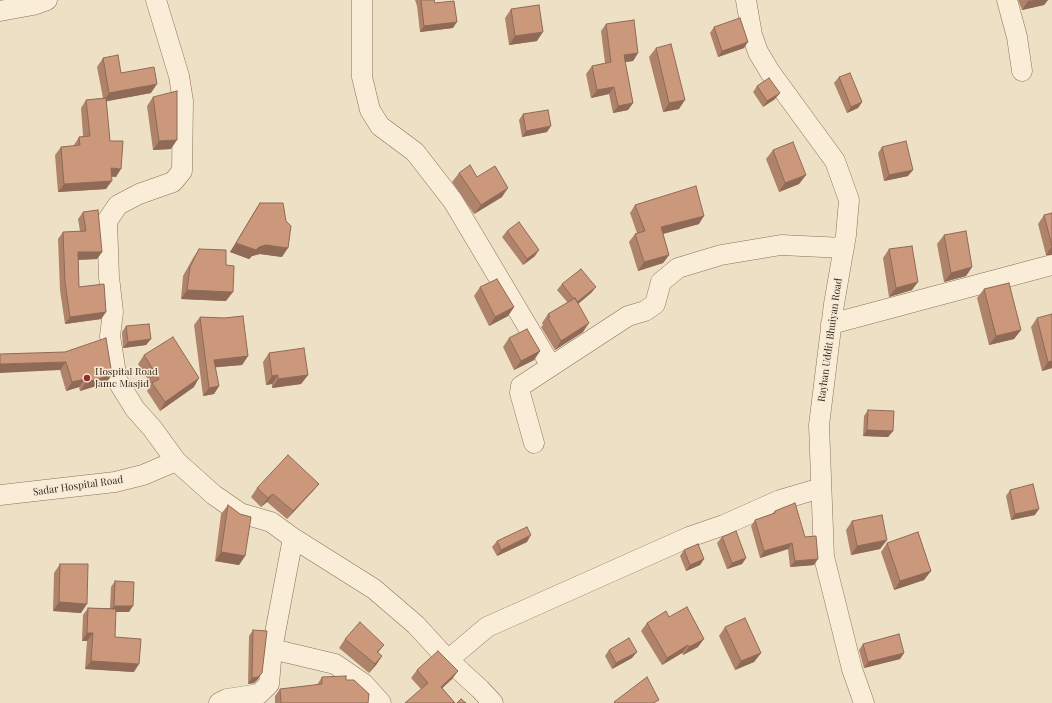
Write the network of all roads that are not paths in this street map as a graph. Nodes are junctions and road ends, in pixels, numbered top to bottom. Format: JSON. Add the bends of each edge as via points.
{"nodes":[{"id":1,"x":47,"y":0,"type":"edge"},
{"id":2,"x":156,"y":0,"type":"edge"},
{"id":3,"x":362,"y":0,"type":"edge"},
{"id":4,"x":746,"y":0,"type":"edge"},
{"id":5,"x":1007,"y":0,"type":"edge"},
{"id":6,"x":0,"y":11,"type":"edge"},
{"id":7,"x":1022,"y":71,"type":"dead end"},
{"id":8,"x":844,"y":248,"type":"junction"},
{"id":9,"x":1052,"y":265,"type":"edge"},
{"id":10,"x":832,"y":324,"type":"junction"},
{"id":11,"x":551,"y":366,"type":"junction"},
{"id":12,"x":534,"y":443,"type":"dead end"},
{"id":13,"x":176,"y":461,"type":"junction"},
{"id":14,"x":821,"y":488,"type":"junction"},
{"id":15,"x":0,"y":495,"type":"edge"},
{"id":16,"x":292,"y":538,"type":"junction"},
{"id":17,"x":272,"y":649,"type":"junction"},
{"id":18,"x":455,"y":654,"type":"junction"},
{"id":19,"x":219,"y":703,"type":"edge"},
{"id":20,"x":381,"y":703,"type":"edge"},
{"id":21,"x":493,"y":703,"type":"edge"},
{"id":22,"x":864,"y":703,"type":"edge"}],
"edges":[{"from":1,"to":6,"type":"street"},
{"from":2,"to":13,"type":"street","via":[[179,76],[183,101],[182,171],[173,182],[139,194],[118,205],[107,221],[113,312],[110,336],[117,380],[135,409]]},
{"from":3,"to":11,"type":"street","via":[[362,77],[370,110],[380,126],[415,152],[453,201]]},
{"from":4,"to":8,"type":"street","name":"Rayhan Uddit Bhuiyan Road","via":[[752,35],[758,52],[835,161],[849,200]]},
{"from":5,"to":7,"type":"street","via":[[1017,37]]},
{"from":8,"to":10,"type":"street","name":"Rayhan Uddit Bhuiyan Road"},
{"from":8,"to":11,"type":"street","via":[[781,245],[721,255],[678,268],[661,282],[655,304],[645,311],[628,316]]},
{"from":9,"to":10,"type":"street"},
{"from":10,"to":14,"type":"street","name":"Rayhan Uddit Bhuiyan Road","via":[[819,425]]},
{"from":11,"to":12,"type":"street","via":[[521,386],[520,393]]},
{"from":13,"to":15,"type":"street","name":"Sadar Hospital Road","via":[[143,475],[115,482]]},
{"from":13,"to":16,"type":"street","via":[[214,496],[240,513],[271,522]]},
{"from":14,"to":18,"type":"street","via":[[780,500],[487,626]]},
{"from":14,"to":22,"type":"street","name":"Rayhan Uddit Bhuiyan Road","via":[[824,557],[852,669]]},
{"from":16,"to":17,"type":"street"},
{"from":16,"to":18,"type":"street","via":[[374,589]]},
{"from":17,"to":19,"type":"street","via":[[269,684],[259,694],[227,699]]},
{"from":17,"to":20,"type":"street","via":[[335,664],[364,684]]},
{"from":18,"to":21,"type":"street"}]}
